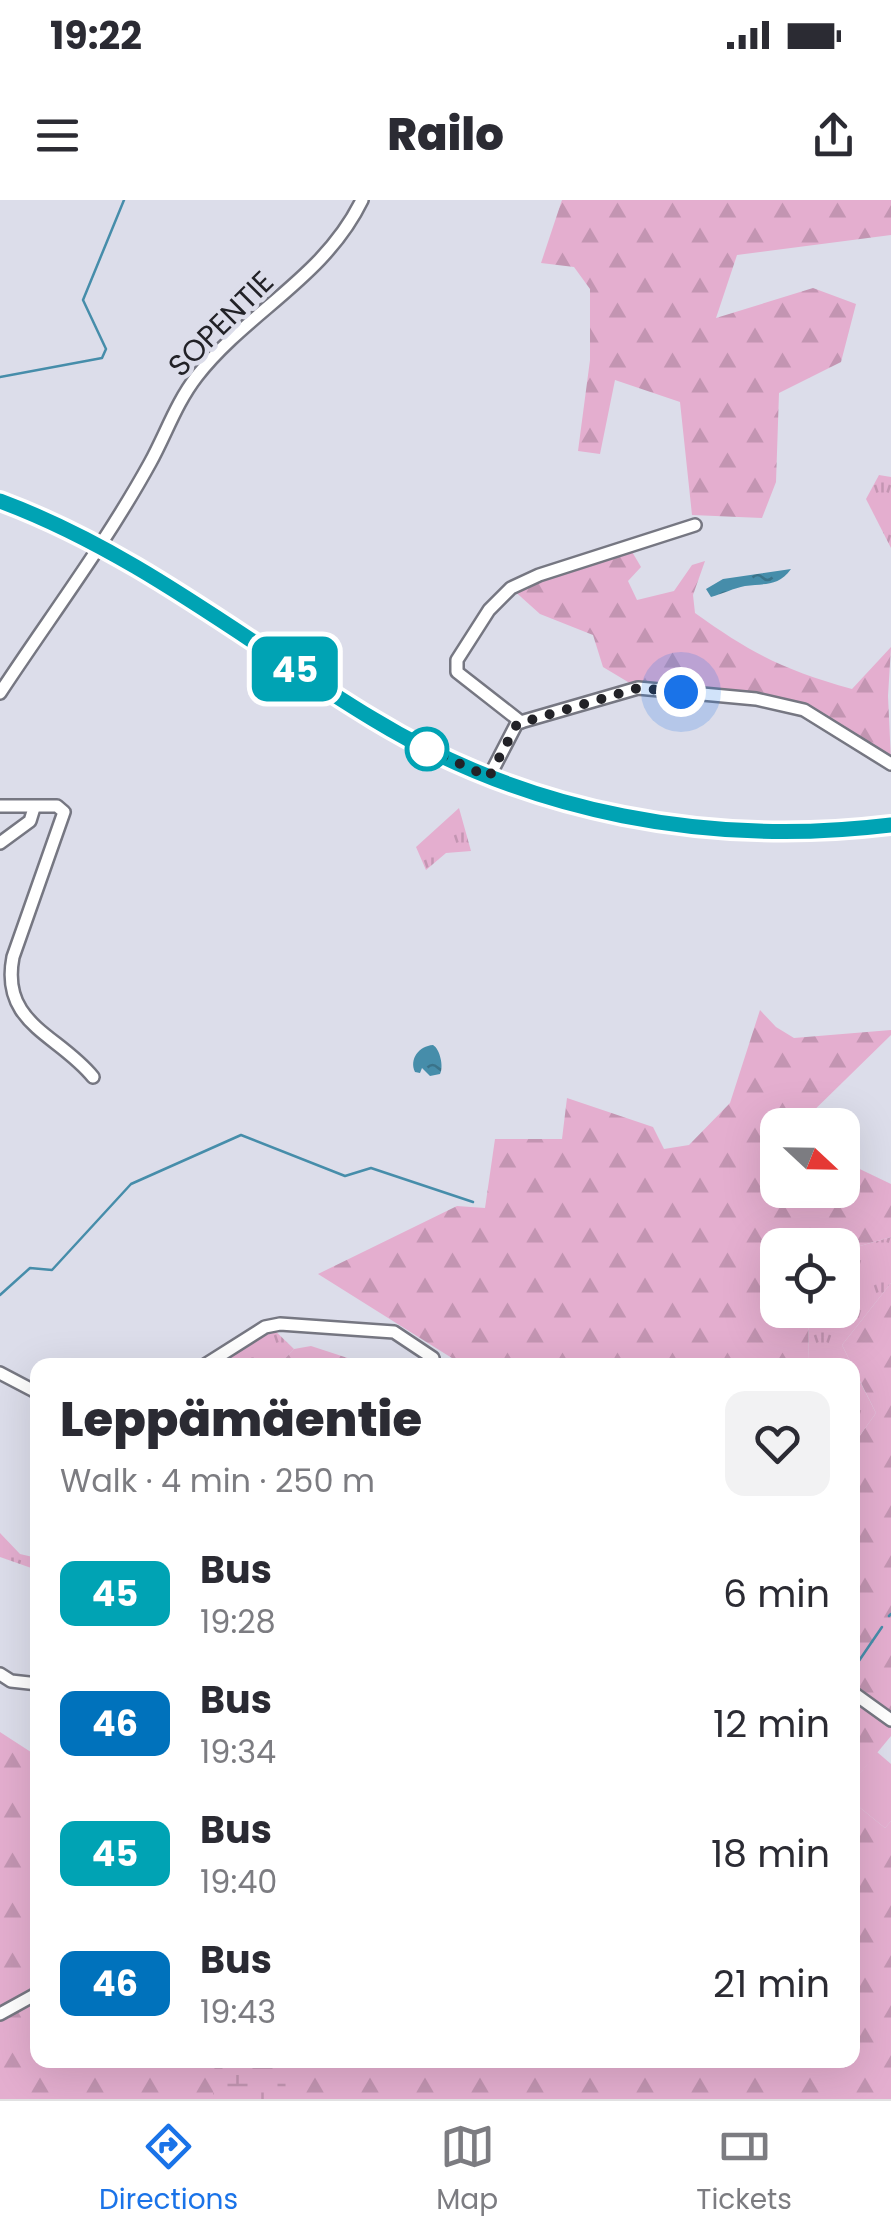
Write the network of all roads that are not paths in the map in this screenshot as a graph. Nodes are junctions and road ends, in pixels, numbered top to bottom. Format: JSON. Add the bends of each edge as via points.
{"nodes":[{"id":1,"x":362,"y":200,"type":"edge"},
{"id":2,"x":0,"y":502,"type":"edge"},
{"id":3,"x":695,"y":525,"type":"dead end"},
{"id":4,"x":98,"y":545,"type":"junction"},
{"id":5,"x":0,"y":693,"type":"edge"},
{"id":6,"x":521,"y":722,"type":"junction"},
{"id":7,"x":891,"y":764,"type":"edge"},
{"id":8,"x":489,"y":777,"type":"junction"},
{"id":9,"x":0,"y":806,"type":"edge"},
{"id":10,"x":34,"y":808,"type":"junction"},
{"id":11,"x":891,"y":826,"type":"edge"},
{"id":12,"x":0,"y":842,"type":"edge"},
{"id":13,"x":93,"y":1077,"type":"dead end"},
{"id":14,"x":216,"y":1358,"type":"edge"},
{"id":15,"x":433,"y":1358,"type":"dead end"},
{"id":16,"x":0,"y":1373,"type":"edge"},
{"id":17,"x":30,"y":1389,"type":"edge"},
{"id":18,"x":0,"y":1674,"type":"edge"},
{"id":19,"x":30,"y":1683,"type":"edge"},
{"id":20,"x":860,"y":1698,"type":"edge"},
{"id":21,"x":891,"y":1720,"type":"edge"},
{"id":22,"x":30,"y":1997,"type":"edge"},
{"id":23,"x":0,"y":2014,"type":"edge"}],
"edges":[{"from":1,"to":4,"type":"street","name":"SOPENTIE","via":[[319,264],[196,376]]},
{"from":2,"to":4,"type":"street"},
{"from":3,"to":6,"type":"street","via":[[538,575],[511,588],[489,610],[457,660],[457,672]]},
{"from":4,"to":5,"type":"street","name":"SOPENTIE"},
{"from":4,"to":8,"type":"street","via":[[376,721]]},
{"from":6,"to":7,"type":"street","via":[[638,688],[756,698],[804,710]]},
{"from":6,"to":8,"type":"street"},
{"from":8,"to":11,"type":"street","via":[[591,810],[674,826],[784,832]]},
{"from":9,"to":10,"type":"street"},
{"from":10,"to":12,"type":"street","via":[[30,821]]},
{"from":10,"to":13,"type":"street","via":[[57,806],[64,812],[13,956],[12,992],[29,1022]]},
{"from":14,"to":15,"type":"street","via":[[265,1326],[280,1324],[394,1332]]},
{"from":16,"to":17,"type":"street"},
{"from":18,"to":19,"type":"street"},
{"from":20,"to":21,"type":"street"},
{"from":22,"to":23,"type":"street"}]}
